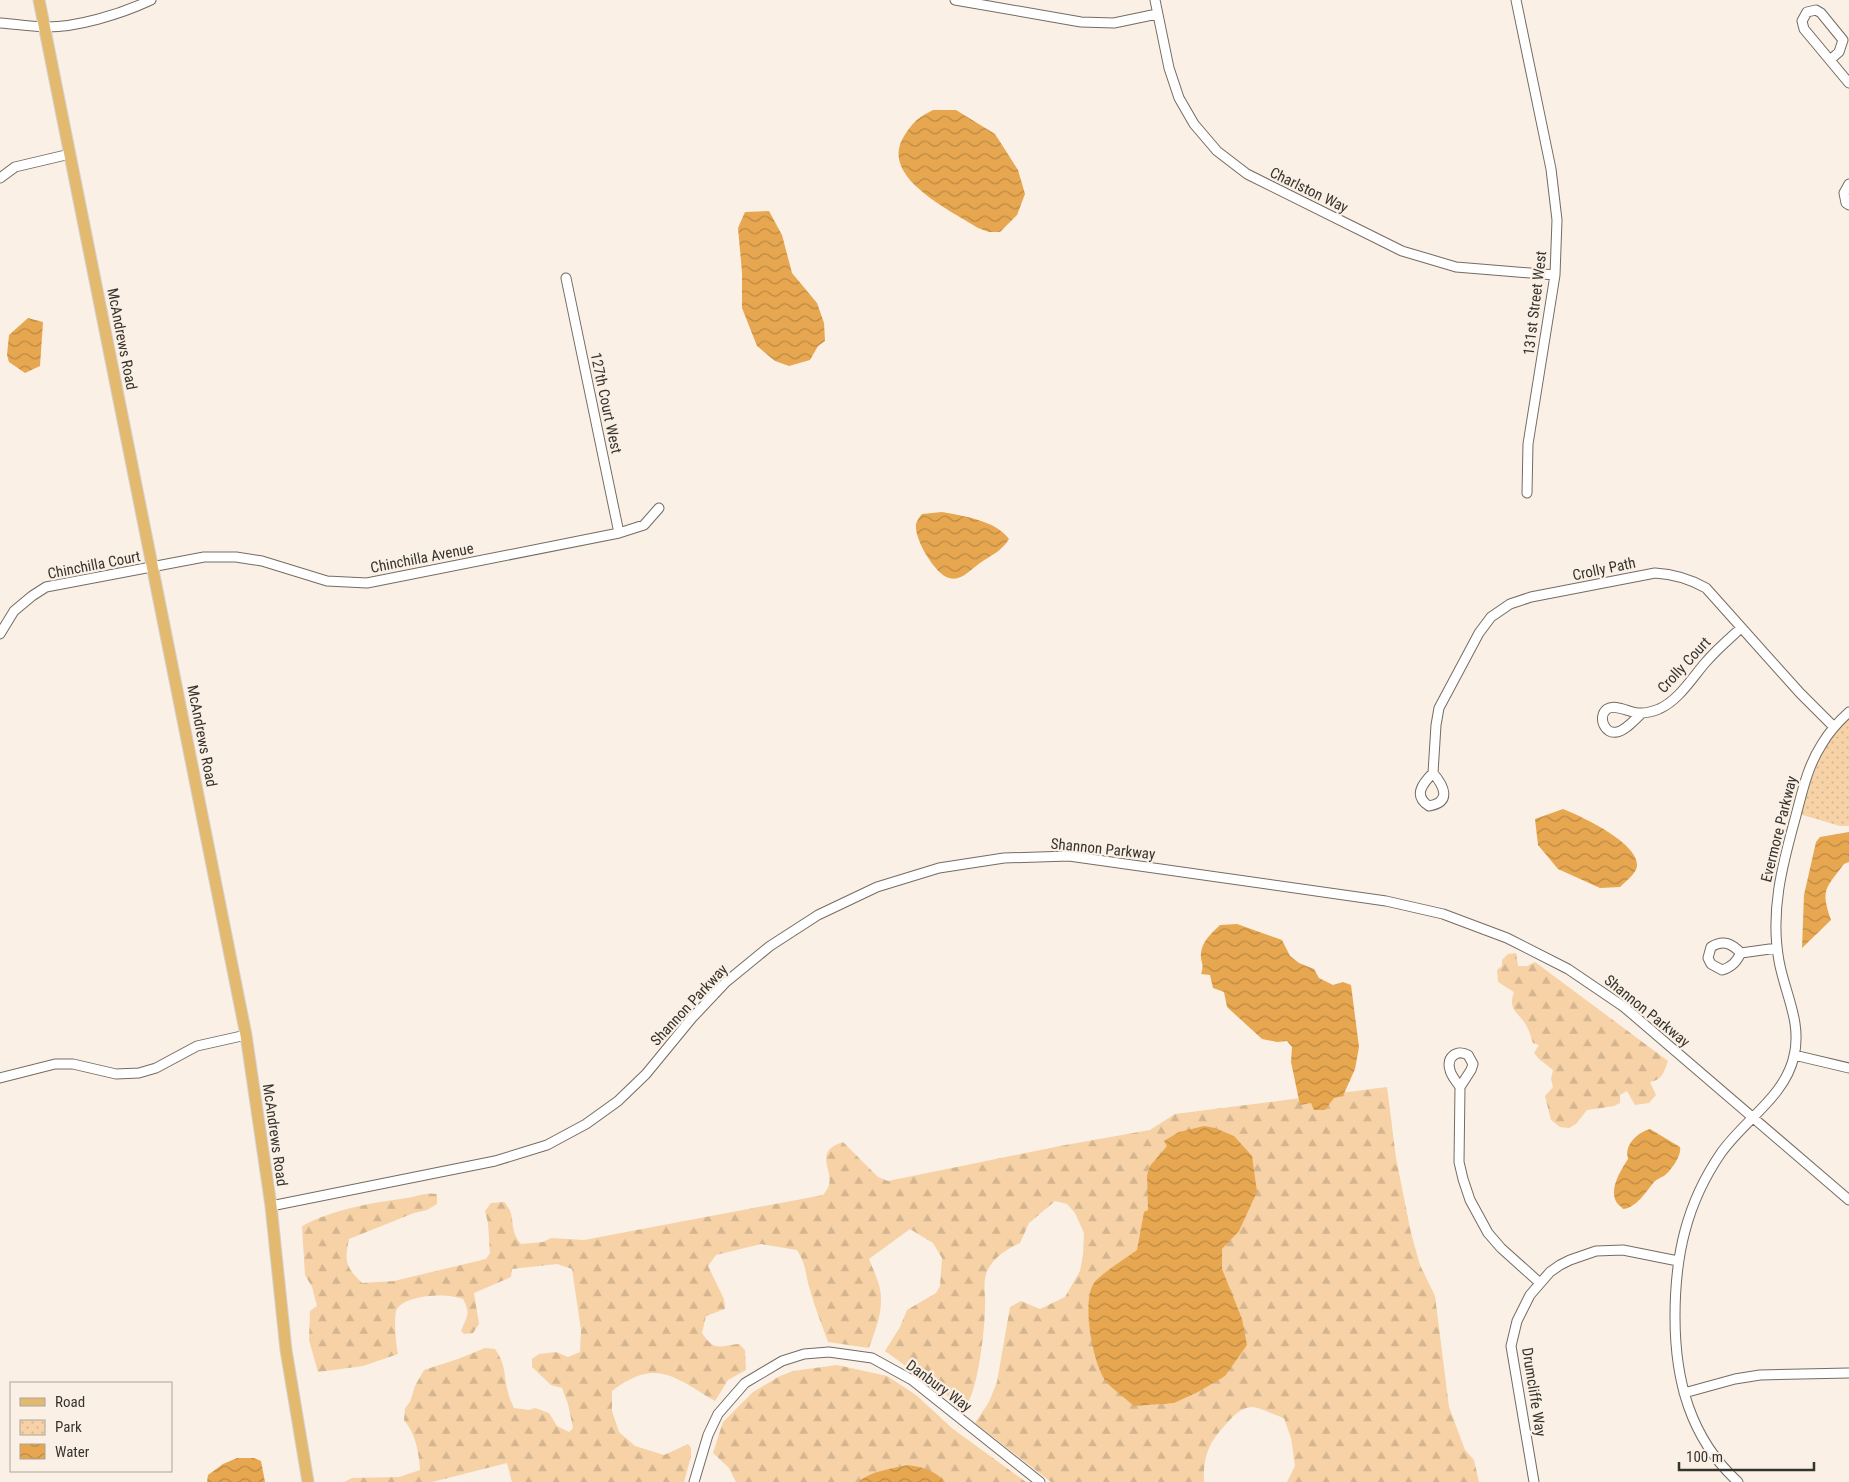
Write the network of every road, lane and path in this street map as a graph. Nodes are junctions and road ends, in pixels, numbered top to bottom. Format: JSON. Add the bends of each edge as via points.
{"nodes":[{"id":1,"x":39,"y":0,"type":"edge"},
{"id":2,"x":151,"y":0,"type":"edge"},
{"id":3,"x":955,"y":0,"type":"edge"},
{"id":4,"x":1155,"y":0,"type":"edge"},
{"id":5,"x":1516,"y":0,"type":"edge"},
{"id":6,"x":1158,"y":14,"type":"junction"},
{"id":7,"x":0,"y":23,"type":"edge"},
{"id":8,"x":44,"y":27,"type":"junction"},
{"id":9,"x":1830,"y":60,"type":"junction"},
{"id":10,"x":1849,"y":83,"type":"edge"},
{"id":11,"x":70,"y":154,"type":"junction"},
{"id":12,"x":0,"y":178,"type":"edge"},
{"id":13,"x":1849,"y":184,"type":"edge"},
{"id":14,"x":1849,"y":205,"type":"edge"},
{"id":15,"x":1555,"y":275,"type":"junction"},
{"id":16,"x":566,"y":278,"type":"dead end"},
{"id":17,"x":1527,"y":493,"type":"dead end"},
{"id":18,"x":660,"y":508,"type":"dead end"},
{"id":19,"x":619,"y":533,"type":"junction"},
{"id":20,"x":154,"y":568,"type":"junction"},
{"id":21,"x":1741,"y":628,"type":"junction"},
{"id":22,"x":0,"y":634,"type":"edge"},
{"id":23,"x":1849,"y":712,"type":"edge"},
{"id":24,"x":1641,"y":714,"type":"dead end"},
{"id":25,"x":1834,"y":728,"type":"junction"},
{"id":26,"x":1433,"y":773,"type":"dead end"},
{"id":27,"x":1777,"y":948,"type":"junction"},
{"id":28,"x":1742,"y":953,"type":"dead end"},
{"id":29,"x":246,"y":1035,"type":"junction"},
{"id":30,"x":1794,"y":1056,"type":"junction"},
{"id":31,"x":1849,"y":1068,"type":"edge"},
{"id":32,"x":0,"y":1078,"type":"edge"},
{"id":33,"x":1460,"y":1087,"type":"dead end"},
{"id":34,"x":1753,"y":1117,"type":"junction"},
{"id":35,"x":1849,"y":1200,"type":"edge"},
{"id":36,"x":271,"y":1206,"type":"junction"},
{"id":37,"x":1678,"y":1261,"type":"junction"},
{"id":38,"x":1540,"y":1283,"type":"junction"},
{"id":39,"x":1849,"y":1374,"type":"edge"},
{"id":40,"x":1684,"y":1394,"type":"junction"},
{"id":41,"x":308,"y":1482,"type":"edge"},
{"id":42,"x":694,"y":1482,"type":"edge"},
{"id":43,"x":1040,"y":1482,"type":"edge"},
{"id":44,"x":1534,"y":1482,"type":"edge"},
{"id":45,"x":1738,"y":1482,"type":"edge"}],
"edges":[{"from":1,"to":8,"type":"main road","name":"McAndrews Road"},
{"from":2,"to":8,"type":"street","via":[[95,20]]},
{"from":3,"to":6,"type":"street","via":[[1081,22],[1114,23]]},
{"from":4,"to":6,"type":"street","name":"Charlston Way"},
{"from":5,"to":15,"type":"street","name":"131st Street West","via":[[1551,169],[1557,220]]},
{"from":6,"to":15,"type":"street","name":"Charlston Way","via":[[1169,68],[1194,124],[1217,151],[1246,174],[1402,251],[1456,267]]},
{"from":7,"to":8,"type":"street"},
{"from":8,"to":11,"type":"main road","name":"McAndrews Road"},
{"from":9,"to":9,"type":"street","via":[[1804,30],[1802,21],[1807,12],[1816,10],[1821,13],[1843,40],[1840,52]]},
{"from":9,"to":10,"type":"street"},
{"from":11,"to":12,"type":"street","via":[[15,167]]},
{"from":11,"to":20,"type":"main road","name":"McAndrews Road"},
{"from":13,"to":14,"type":"street","via":[[1844,193]]},
{"from":15,"to":17,"type":"street","name":"131st Street West","via":[[1528,444]]},
{"from":16,"to":19,"type":"street","name":"127th Court West"},
{"from":18,"to":19,"type":"street","name":"Chinchilla Avenue","via":[[644,525]]},
{"from":19,"to":20,"type":"street","name":"Chinchilla Avenue","via":[[367,584],[327,581],[236,556],[204,558]]},
{"from":20,"to":22,"type":"street","name":"Chinchilla Court","via":[[46,587],[14,611]]},
{"from":20,"to":29,"type":"main road","name":"McAndrews Road"},
{"from":21,"to":24,"type":"street","name":"Crolly Court","via":[[1723,643],[1681,692],[1659,709]]},
{"from":21,"to":25,"type":"street","name":"Crolly Path"},
{"from":21,"to":26,"type":"street","name":"Crolly Path","via":[[1706,588],[1666,574],[1645,575],[1510,604],[1491,617],[1479,632],[1442,700],[1436,726]]},
{"from":23,"to":25,"type":"street","name":"Evermore Parkway"},
{"from":25,"to":27,"type":"street","name":"Evermore Parkway","via":[[1822,744],[1805,780],[1781,872],[1776,915]]},
{"from":27,"to":28,"type":"street"},
{"from":27,"to":30,"type":"street","name":"Evermore Parkway","via":[[1796,1022]]},
{"from":29,"to":32,"type":"street","via":[[197,1046],[156,1068],[139,1073],[116,1074],[73,1064],[55,1064]]},
{"from":29,"to":36,"type":"main road","name":"McAndrews Road"},
{"from":30,"to":31,"type":"street"},
{"from":30,"to":34,"type":"street","name":"Evermore Parkway","via":[[1775,1094]]},
{"from":33,"to":38,"type":"street","via":[[1459,1162],[1470,1200],[1488,1234]]},
{"from":34,"to":35,"type":"street","name":"Shannon Parkway"},
{"from":34,"to":36,"type":"street","name":"Shannon Parkway","via":[[1624,1007],[1568,968],[1507,938],[1442,914],[1386,901],[1069,856],[1004,858],[939,868],[877,887],[818,915],[770,946],[726,982],[646,1074],[618,1101],[586,1124],[547,1145],[495,1162]]},
{"from":34,"to":37,"type":"street","name":"Evermore Parkway","via":[[1729,1142],[1704,1182],[1689,1214]]},
{"from":36,"to":41,"type":"main road","name":"McAndrews Road","via":[[286,1350]]},
{"from":37,"to":38,"type":"street","name":"Drumcliffe Way","via":[[1622,1250],[1596,1251],[1560,1265]]},
{"from":37,"to":40,"type":"street","name":"Evermore Parkway","via":[[1675,1345]]},
{"from":38,"to":44,"type":"street","name":"Drumcliffe Way","via":[[1523,1306],[1511,1346]]},
{"from":39,"to":40,"type":"street","via":[[1751,1376]]},
{"from":40,"to":45,"type":"street","name":"Evermore Parkway","via":[[1709,1448]]},
{"from":42,"to":43,"type":"street","name":"Danbury Way","via":[[718,1414],[745,1383],[782,1361],[804,1354],[829,1352],[872,1358],[912,1380]]}]}
